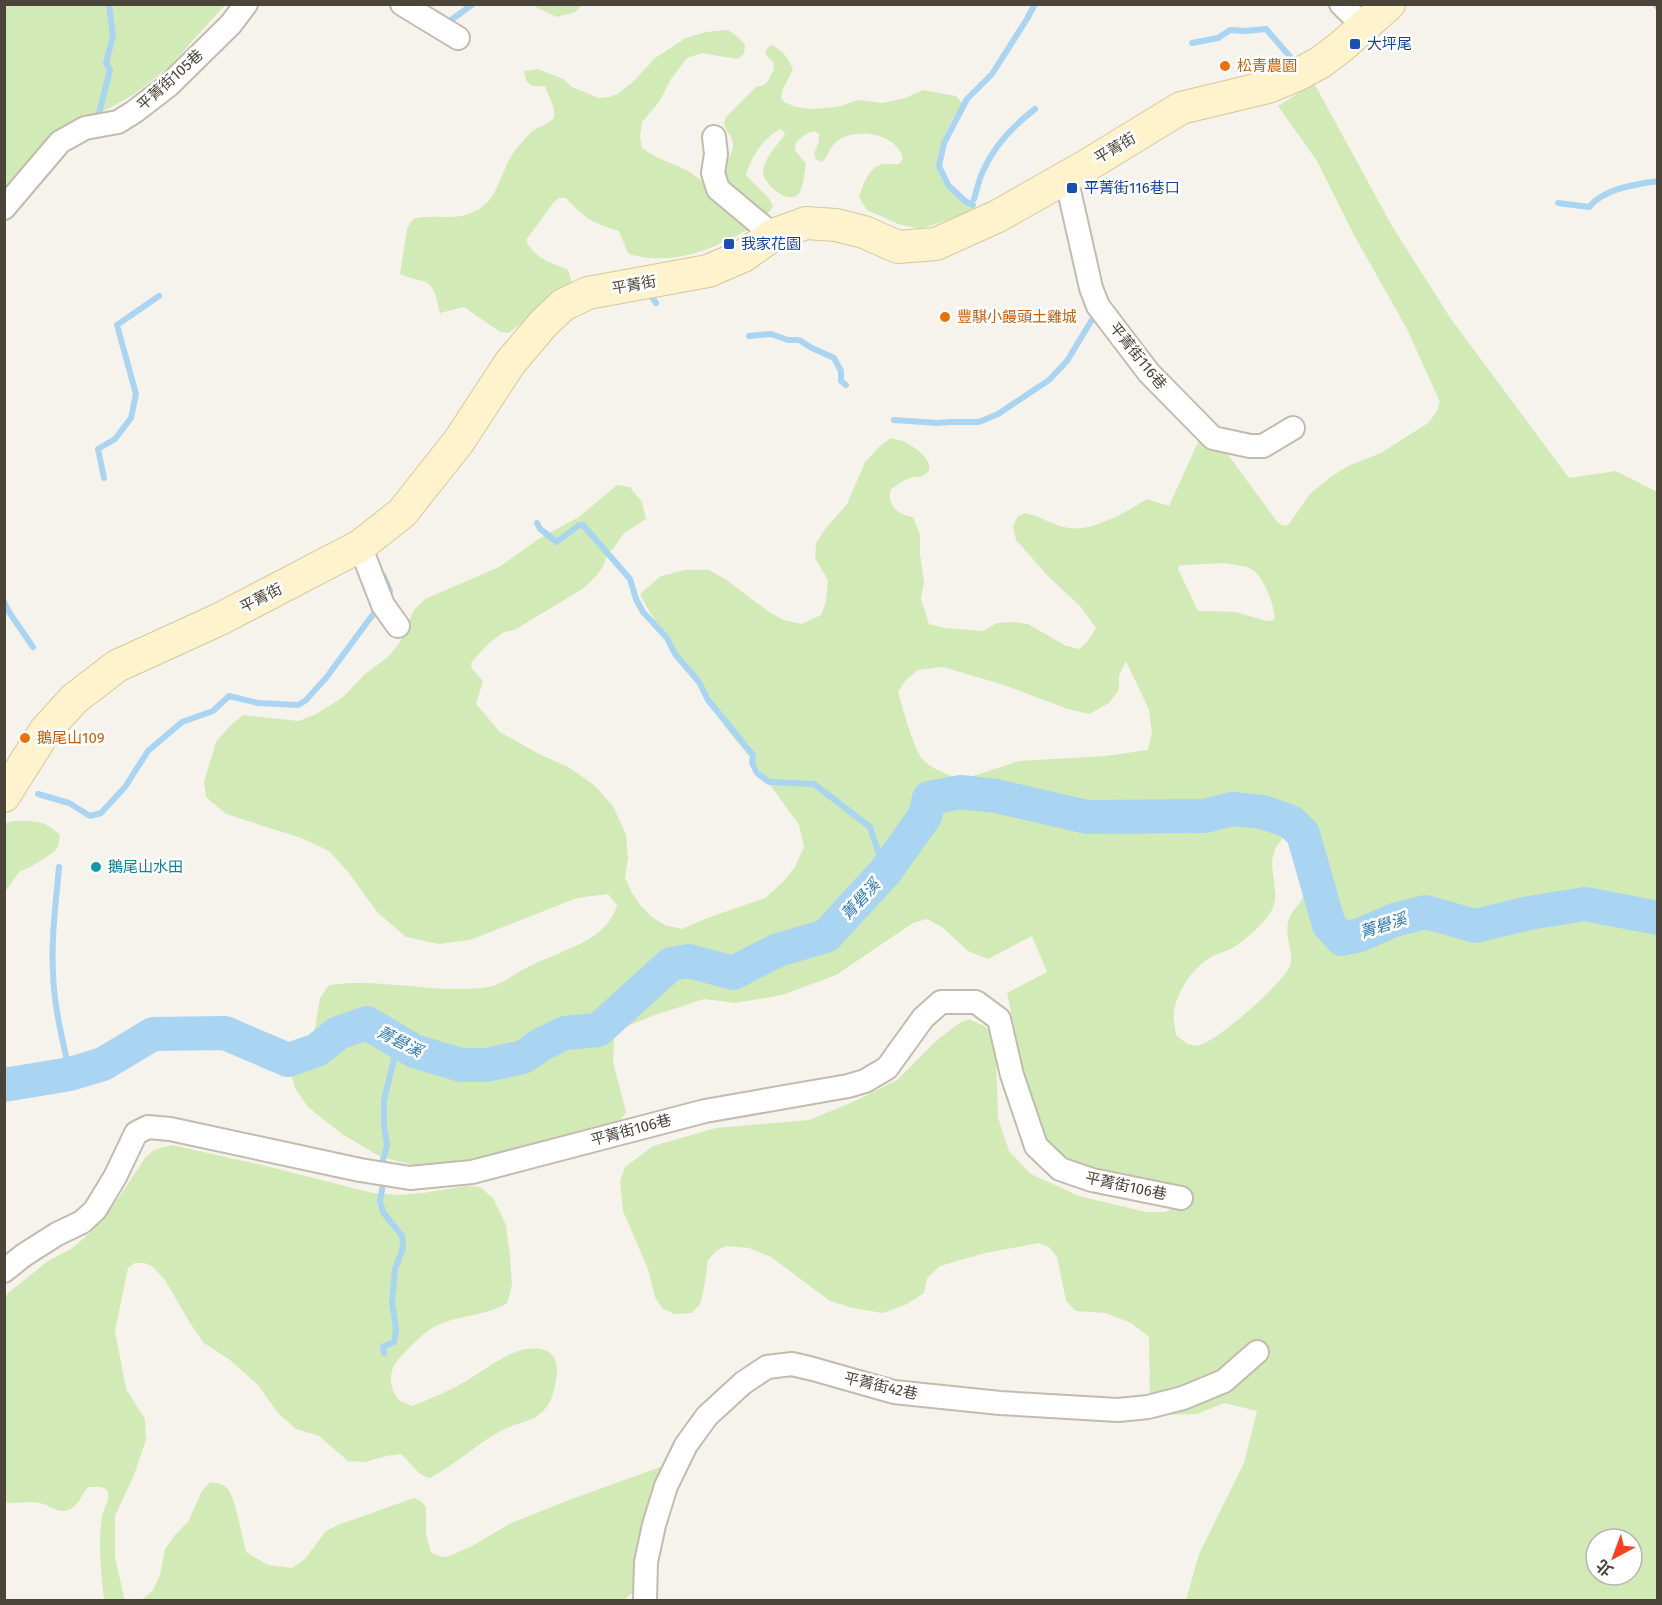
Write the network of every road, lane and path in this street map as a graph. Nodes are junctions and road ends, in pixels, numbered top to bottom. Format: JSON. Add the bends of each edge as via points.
{"nodes":[{"id":1,"x":246,"y":4,"type":"edge"},
{"id":2,"x":402,"y":4,"type":"edge"},
{"id":3,"x":1341,"y":4,"type":"edge"},
{"id":4,"x":1389,"y":4,"type":"edge"},
{"id":5,"x":1365,"y":27,"type":"junction"},
{"id":6,"x":458,"y":38,"type":"dead end"},
{"id":7,"x":714,"y":137,"type":"dead end"},
{"id":8,"x":1066,"y":177,"type":"junction"},
{"id":9,"x":4,"y":208,"type":"edge"},
{"id":10,"x":773,"y":235,"type":"junction"},
{"id":11,"x":1293,"y":428,"type":"dead end"},
{"id":12,"x":360,"y":546,"type":"junction"},
{"id":13,"x":398,"y":626,"type":"dead end"},
{"id":14,"x":4,"y":796,"type":"edge"},
{"id":15,"x":1181,"y":1198,"type":"dead end"},
{"id":16,"x":4,"y":1271,"type":"edge"},
{"id":17,"x":1257,"y":1352,"type":"dead end"},
{"id":18,"x":645,"y":1600,"type":"edge"}],
"edges":[{"from":1,"to":9,"type":"street","name":"平菁街105巷","via":[[169,85],[135,112],[118,122],[85,128],[60,142]]},
{"from":2,"to":6,"type":"street"},
{"from":3,"to":5,"type":"street"},
{"from":4,"to":5,"type":"street","name":"平菁街"},
{"from":5,"to":8,"type":"street","name":"平菁街","via":[[1321,62],[1297,75],[1268,87],[1181,108]]},
{"from":7,"to":10,"type":"street","via":[[713,173],[718,189]]},
{"from":8,"to":10,"type":"street","name":"平菁街","via":[[998,216],[936,244],[898,247],[864,232],[806,223]]},
{"from":8,"to":11,"type":"street","name":"平菁街116巷","via":[[1098,306],[1149,373],[1213,438],[1263,446]]},
{"from":10,"to":12,"type":"street","name":"平菁街","via":[[743,256],[708,271],[588,293],[563,305],[510,363],[459,441],[402,513]]},
{"from":12,"to":13,"type":"street","via":[[383,605]]},
{"from":12,"to":14,"type":"street","name":"平菁街","via":[[220,619],[117,666],[74,699],[45,731]]},
{"from":15,"to":16,"type":"street","name":"平菁街106巷","via":[[1092,1180],[1060,1169],[1036,1146],[1012,1075],[999,1019],[976,1002],[941,1002],[923,1018],[887,1068],[865,1081],[705,1111],[472,1172],[410,1178],[148,1127],[136,1133],[95,1210]]},
{"from":17,"to":18,"type":"street","name":"平菁街42巷","via":[[1224,1381],[1183,1398],[1118,1410],[914,1395],[792,1364],[766,1367],[707,1416],[687,1445],[666,1486],[654,1525],[646,1562]]}]}
